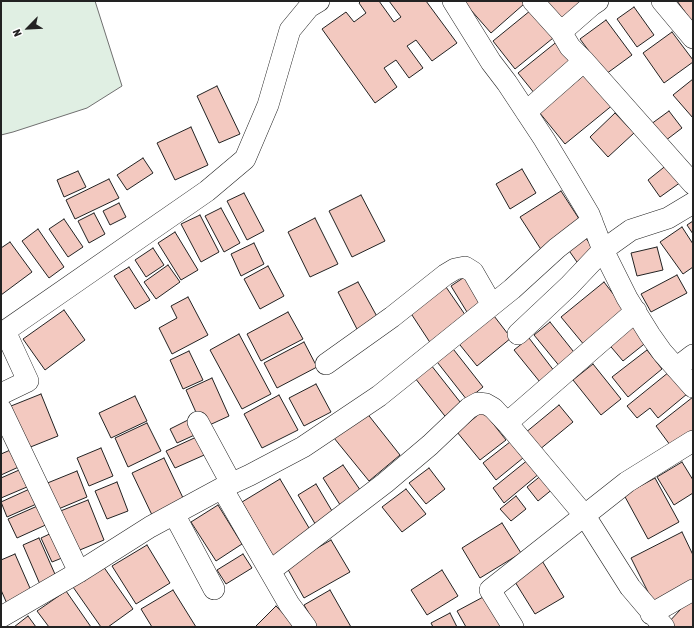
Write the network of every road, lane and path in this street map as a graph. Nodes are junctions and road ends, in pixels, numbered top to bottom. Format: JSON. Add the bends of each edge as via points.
{"nodes":[{"id":1,"x":319,"y":1,"type":"edge"},
{"id":2,"x":453,"y":1,"type":"edge"},
{"id":3,"x":533,"y":1,"type":"edge"},
{"id":4,"x":598,"y":1,"type":"edge"},
{"id":5,"x":662,"y":1,"type":"edge"},
{"id":6,"x":561,"y":32,"type":"junction"},
{"id":7,"x":693,"y":38,"type":"edge"},
{"id":8,"x":584,"y":61,"type":"junction"},
{"id":9,"x":526,"y":112,"type":"junction"},
{"id":10,"x":693,"y":184,"type":"edge"},
{"id":11,"x":693,"y":203,"type":"edge"},
{"id":12,"x":592,"y":222,"type":"junction"},
{"id":13,"x":602,"y":250,"type":"junction"},
{"id":14,"x":492,"y":305,"type":"junction"},
{"id":15,"x":636,"y":311,"type":"junction"},
{"id":16,"x":3,"y":328,"type":"edge"},
{"id":17,"x":518,"y":334,"type":"dead end"},
{"id":18,"x":693,"y":355,"type":"edge"},
{"id":19,"x":326,"y":364,"type":"dead end"},
{"id":20,"x":676,"y":368,"type":"junction"},
{"id":21,"x":693,"y":388,"type":"edge"},
{"id":22,"x":1,"y":394,"type":"edge"},
{"id":23,"x":1,"y":409,"type":"edge"},
{"id":24,"x":198,"y":422,"type":"dead end"},
{"id":25,"x":507,"y":423,"type":"junction"},
{"id":26,"x":693,"y":441,"type":"edge"},
{"id":27,"x":227,"y":485,"type":"junction"},
{"id":28,"x":174,"y":514,"type":"junction"},
{"id":29,"x":585,"y":516,"type":"junction"},
{"id":30,"x":270,"y":571,"type":"junction"},
{"id":31,"x":79,"y":572,"type":"junction"},
{"id":32,"x":214,"y":589,"type":"dead end"},
{"id":33,"x":693,"y":590,"type":"edge"},
{"id":34,"x":1,"y":617,"type":"edge"},
{"id":35,"x":657,"y":620,"type":"edge"},
{"id":36,"x":306,"y":627,"type":"edge"},
{"id":37,"x":513,"y":627,"type":"edge"}],
"edges":[{"from":1,"to":16,"type":"street","via":[[309,7],[290,30],[268,105],[245,159],[207,191]]},
{"from":2,"to":9,"type":"street"},
{"from":3,"to":6,"type":"street"},
{"from":4,"to":6,"type":"street"},
{"from":5,"to":7,"type":"street"},
{"from":6,"to":8,"type":"street","via":[[570,47]]},
{"from":8,"to":9,"type":"street"},
{"from":8,"to":10,"type":"street"},
{"from":9,"to":12,"type":"street","via":[[564,171]]},
{"from":11,"to":13,"type":"street","via":[[668,218],[631,230]]},
{"from":12,"to":13,"type":"street"},
{"from":12,"to":14,"type":"street","via":[[557,248]]},
{"from":13,"to":15,"type":"street"},
{"from":13,"to":17,"type":"street","via":[[569,286]]},
{"from":14,"to":19,"type":"street","via":[[473,272],[466,267],[455,269]]},
{"from":14,"to":27,"type":"street","via":[[379,396],[303,447]]},
{"from":15,"to":20,"type":"street","via":[[658,346]]},
{"from":15,"to":25,"type":"street"},
{"from":16,"to":22,"type":"street","via":[[28,381]]},
{"from":18,"to":20,"type":"street"},
{"from":20,"to":21,"type":"street"},
{"from":23,"to":31,"type":"street"},
{"from":24,"to":27,"type":"street"},
{"from":25,"to":29,"type":"street"},
{"from":25,"to":30,"type":"street","via":[[486,404],[478,403],[469,408],[385,483]]},
{"from":26,"to":29,"type":"street","via":[[627,482]]},
{"from":27,"to":28,"type":"street"},
{"from":27,"to":30,"type":"street"},
{"from":28,"to":31,"type":"street"},
{"from":28,"to":32,"type":"street"},
{"from":29,"to":35,"type":"street","via":[[630,587]]},
{"from":29,"to":37,"type":"street","via":[[490,590]]},
{"from":30,"to":36,"type":"street"},
{"from":31,"to":34,"type":"street"},
{"from":33,"to":35,"type":"street"}]}
